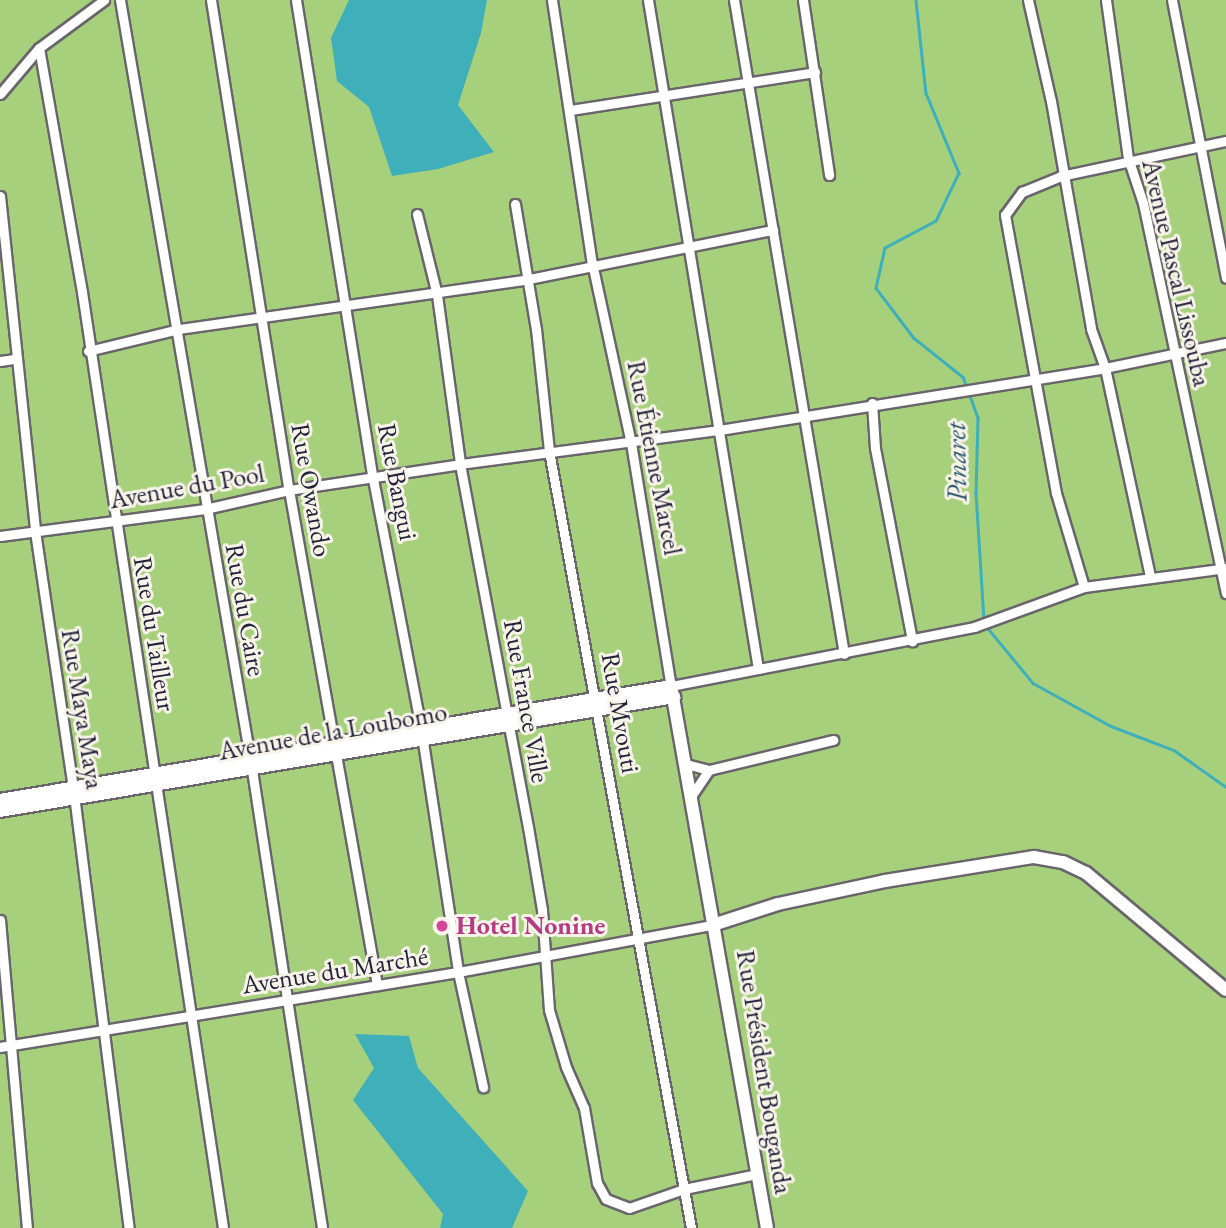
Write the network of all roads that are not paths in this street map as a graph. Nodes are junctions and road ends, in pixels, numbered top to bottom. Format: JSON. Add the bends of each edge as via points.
{"nodes":[{"id":1,"x":104,"y":0,"type":"edge"},
{"id":2,"x":120,"y":0,"type":"edge"},
{"id":3,"x":211,"y":0,"type":"edge"},
{"id":4,"x":296,"y":0,"type":"edge"},
{"id":5,"x":552,"y":0,"type":"edge"},
{"id":6,"x":648,"y":0,"type":"edge"},
{"id":7,"x":734,"y":0,"type":"edge"},
{"id":8,"x":803,"y":0,"type":"edge"},
{"id":9,"x":1028,"y":0,"type":"edge"},
{"id":10,"x":1106,"y":0,"type":"edge"},
{"id":11,"x":1172,"y":0,"type":"edge"},
{"id":12,"x":39,"y":48,"type":"junction"},
{"id":13,"x":815,"y":72,"type":"junction"},
{"id":14,"x":747,"y":82,"type":"junction"},
{"id":15,"x":662,"y":93,"type":"junction"},
{"id":16,"x":0,"y":94,"type":"edge"},
{"id":17,"x":570,"y":110,"type":"junction"},
{"id":18,"x":1226,"y":141,"type":"edge"},
{"id":19,"x":1198,"y":144,"type":"junction"},
{"id":20,"x":1128,"y":158,"type":"junction"},
{"id":21,"x":830,"y":175,"type":"dead end"},
{"id":22,"x":1061,"y":176,"type":"junction"},
{"id":23,"x":0,"y":196,"type":"edge"},
{"id":24,"x":515,"y":204,"type":"dead end"},
{"id":25,"x":417,"y":214,"type":"dead end"},
{"id":26,"x":773,"y":230,"type":"junction"},
{"id":27,"x":687,"y":246,"type":"junction"},
{"id":28,"x":592,"y":263,"type":"junction"},
{"id":29,"x":1226,"y":278,"type":"edge"},
{"id":30,"x":529,"y":279,"type":"junction"},
{"id":31,"x":437,"y":295,"type":"junction"},
{"id":32,"x":345,"y":303,"type":"junction"},
{"id":33,"x":262,"y":316,"type":"junction"},
{"id":34,"x":179,"y":329,"type":"junction"},
{"id":35,"x":1226,"y":343,"type":"edge"},
{"id":36,"x":88,"y":351,"type":"junction"},
{"id":37,"x":1173,"y":353,"type":"junction"},
{"id":38,"x":15,"y":359,"type":"junction"},
{"id":39,"x":0,"y":361,"type":"edge"},
{"id":40,"x":1105,"y":369,"type":"junction"},
{"id":41,"x":1034,"y":379,"type":"junction"},
{"id":42,"x":872,"y":403,"type":"junction"},
{"id":43,"x":805,"y":413,"type":"junction"},
{"id":44,"x":719,"y":429,"type":"junction"},
{"id":45,"x":631,"y":443,"type":"junction"},
{"id":46,"x":549,"y":451,"type":"junction"},
{"id":47,"x":460,"y":464,"type":"junction"},
{"id":48,"x":373,"y":479,"type":"junction"},
{"id":49,"x":289,"y":490,"type":"junction"},
{"id":50,"x":205,"y":509,"type":"junction"},
{"id":51,"x":114,"y":522,"type":"junction"},
{"id":52,"x":34,"y":531,"type":"junction"},
{"id":53,"x":0,"y":536,"type":"edge"},
{"id":54,"x":1223,"y":569,"type":"edge"},
{"id":55,"x":1150,"y":576,"type":"junction"},
{"id":56,"x":1084,"y":587,"type":"junction"},
{"id":57,"x":1226,"y":593,"type":"edge"},
{"id":58,"x":912,"y":641,"type":"junction"},
{"id":59,"x":844,"y":654,"type":"junction"},
{"id":60,"x":758,"y":670,"type":"junction"},
{"id":61,"x":673,"y":692,"type":"junction"},
{"id":62,"x":596,"y":704,"type":"junction"},
{"id":63,"x":510,"y":721,"type":"junction"},
{"id":64,"x":422,"y":735,"type":"junction"},
{"id":65,"x":833,"y":740,"type":"dead end"},
{"id":66,"x":336,"y":749,"type":"junction"},
{"id":67,"x":251,"y":763,"type":"junction"},
{"id":68,"x":686,"y":764,"type":"junction"},
{"id":69,"x":709,"y":770,"type":"junction"},
{"id":70,"x":155,"y":779,"type":"junction"},
{"id":71,"x":74,"y":793,"type":"junction"},
{"id":72,"x":692,"y":795,"type":"junction"},
{"id":73,"x":0,"y":800,"type":"edge"},
{"id":74,"x":0,"y":811,"type":"edge"},
{"id":75,"x":0,"y":920,"type":"edge"},
{"id":76,"x":716,"y":924,"type":"junction"},
{"id":77,"x":641,"y":939,"type":"junction"},
{"id":78,"x":546,"y":957,"type":"junction"},
{"id":79,"x":458,"y":972,"type":"junction"},
{"id":80,"x":377,"y":985,"type":"junction"},
{"id":81,"x":1226,"y":990,"type":"edge"},
{"id":82,"x":286,"y":1000,"type":"junction"},
{"id":83,"x":191,"y":1014,"type":"junction"},
{"id":84,"x":102,"y":1029,"type":"junction"},
{"id":85,"x":11,"y":1045,"type":"junction"},
{"id":86,"x":0,"y":1047,"type":"edge"},
{"id":87,"x":483,"y":1087,"type":"dead end"},
{"id":88,"x":757,"y":1174,"type":"junction"},
{"id":89,"x":684,"y":1189,"type":"junction"},
{"id":90,"x":27,"y":1228,"type":"edge"},
{"id":91,"x":129,"y":1228,"type":"edge"},
{"id":92,"x":223,"y":1228,"type":"edge"},
{"id":93,"x":322,"y":1228,"type":"edge"},
{"id":94,"x":691,"y":1228,"type":"edge"},
{"id":95,"x":767,"y":1228,"type":"edge"}],
"edges":[{"from":1,"to":12,"type":"street"},
{"from":2,"to":34,"type":"street","name":"Rue du Caire"},
{"from":3,"to":33,"type":"street","name":"Rue Owando"},
{"from":4,"to":32,"type":"street","name":"Rue Bangui"},
{"from":5,"to":17,"type":"street","name":"Rue Étienne Marcel"},
{"from":6,"to":15,"type":"street"},
{"from":7,"to":14,"type":"street"},
{"from":8,"to":13,"type":"street"},
{"from":9,"to":22,"type":"street","via":[[1051,101]]},
{"from":10,"to":20,"type":"street","name":"Avenue Pascal Lissouba"},
{"from":11,"to":19,"type":"street"},
{"from":12,"to":16,"type":"street"},
{"from":12,"to":36,"type":"street","name":"Rue du Tailleur"},
{"from":13,"to":14,"type":"street"},
{"from":13,"to":21,"type":"street"},
{"from":14,"to":15,"type":"street"},
{"from":14,"to":26,"type":"street"},
{"from":15,"to":17,"type":"street"},
{"from":15,"to":27,"type":"street"},
{"from":17,"to":28,"type":"street","name":"Rue Étienne Marcel"},
{"from":18,"to":19,"type":"street"},
{"from":19,"to":20,"type":"street"},
{"from":19,"to":29,"type":"street"},
{"from":20,"to":22,"type":"street"},
{"from":20,"to":37,"type":"street","name":"Avenue Pascal Lissouba","via":[[1143,203]]},
{"from":22,"to":40,"type":"street","via":[[1091,328]]},
{"from":22,"to":41,"type":"street","via":[[1022,192],[1005,215]]},
{"from":23,"to":38,"type":"street","name":"Rue Maya Maya"},
{"from":24,"to":30,"type":"street","name":"Rue Mvouti"},
{"from":25,"to":31,"type":"street","name":"Rue France Ville"},
{"from":26,"to":27,"type":"street"},
{"from":26,"to":43,"type":"street"},
{"from":27,"to":28,"type":"street"},
{"from":27,"to":44,"type":"street"},
{"from":28,"to":30,"type":"street"},
{"from":28,"to":45,"type":"street","name":"Rue Étienne Marcel"},
{"from":30,"to":31,"type":"street"},
{"from":30,"to":46,"type":"street","name":"Rue Mvouti"},
{"from":31,"to":32,"type":"street"},
{"from":31,"to":47,"type":"street","name":"Rue France Ville"},
{"from":32,"to":33,"type":"street"},
{"from":32,"to":48,"type":"street","name":"Rue Bangui"},
{"from":33,"to":34,"type":"street"},
{"from":33,"to":49,"type":"street","name":"Rue Owando"},
{"from":34,"to":36,"type":"street"},
{"from":34,"to":50,"type":"street","name":"Rue du Caire"},
{"from":35,"to":37,"type":"street","name":"Avenue du Pool"},
{"from":36,"to":51,"type":"street","name":"Rue du Tailleur"},
{"from":37,"to":40,"type":"street","name":"Avenue du Pool"},
{"from":37,"to":54,"type":"street","name":"Avenue Pascal Lissouba"},
{"from":38,"to":39,"type":"street"},
{"from":38,"to":52,"type":"street","name":"Rue Maya Maya"},
{"from":40,"to":41,"type":"street","name":"Avenue du Pool"},
{"from":40,"to":55,"type":"street"},
{"from":41,"to":42,"type":"street","name":"Avenue du Pool"},
{"from":41,"to":56,"type":"street","via":[[1056,493]]},
{"from":42,"to":43,"type":"street","name":"Avenue du Pool"},
{"from":42,"to":58,"type":"street","via":[[875,448]]},
{"from":43,"to":44,"type":"street","name":"Avenue du Pool"},
{"from":43,"to":59,"type":"street"},
{"from":44,"to":45,"type":"street","name":"Avenue du Pool"},
{"from":44,"to":60,"type":"street"},
{"from":45,"to":46,"type":"street","name":"Avenue du Pool"},
{"from":45,"to":61,"type":"street","name":"Rue Étienne Marcel"},
{"from":46,"to":47,"type":"street","name":"Avenue du Pool"},
{"from":46,"to":62,"type":"street","name":"Rue Mvouti"},
{"from":47,"to":48,"type":"street","name":"Avenue du Pool"},
{"from":47,"to":63,"type":"street","name":"Rue France Ville"},
{"from":48,"to":49,"type":"street","name":"Avenue du Pool"},
{"from":48,"to":64,"type":"street","name":"Rue Bangui"},
{"from":49,"to":50,"type":"street","name":"Avenue du Pool"},
{"from":49,"to":66,"type":"street","name":"Rue Owando"},
{"from":50,"to":51,"type":"street","name":"Avenue du Pool"},
{"from":50,"to":67,"type":"street","name":"Rue du Caire"},
{"from":51,"to":52,"type":"street","name":"Avenue du Pool"},
{"from":51,"to":70,"type":"street","name":"Rue du Tailleur"},
{"from":52,"to":53,"type":"street","name":"Avenue du Pool"},
{"from":52,"to":71,"type":"street","name":"Rue Maya Maya"},
{"from":54,"to":55,"type":"street"},
{"from":54,"to":57,"type":"street","name":"Avenue Pascal Lissouba"},
{"from":55,"to":56,"type":"street"},
{"from":56,"to":58,"type":"street","via":[[974,627]]},
{"from":58,"to":59,"type":"street"},
{"from":59,"to":60,"type":"street"},
{"from":60,"to":61,"type":"street","via":[[692,681]]},
{"from":61,"to":62,"type":"street","name":"Avenue de la Loubomo"},
{"from":61,"to":68,"type":"street","name":"Rue Étienne Marcel"},
{"from":62,"to":63,"type":"street","name":"Avenue de la Loubomo"},
{"from":62,"to":77,"type":"street","name":"Rue Mvouti"},
{"from":63,"to":64,"type":"street","name":"Avenue de la Loubomo"},
{"from":63,"to":78,"type":"street","name":"Rue France Ville"},
{"from":64,"to":66,"type":"street","name":"Avenue de la Loubomo"},
{"from":64,"to":79,"type":"street","name":"Rue Bangui"},
{"from":65,"to":69,"type":"street"},
{"from":66,"to":67,"type":"street","name":"Avenue de la Loubomo"},
{"from":66,"to":80,"type":"street","name":"Rue Owando"},
{"from":67,"to":70,"type":"street","name":"Avenue de la Loubomo"},
{"from":67,"to":82,"type":"street","name":"Rue du Caire"},
{"from":68,"to":69,"type":"street"},
{"from":68,"to":72,"type":"street","name":"Rue Étienne Marcel"},
{"from":69,"to":72,"type":"street"},
{"from":70,"to":71,"type":"street","name":"Avenue de la Loubomo"},
{"from":70,"to":83,"type":"street","name":"Rue du Tailleur"},
{"from":71,"to":73,"type":"street","name":"Avenue de la Loubomo"},
{"from":71,"to":74,"type":"street","name":"Avenue de la Loubomo"},
{"from":71,"to":84,"type":"street","name":"Rue Maya Maya"},
{"from":72,"to":76,"type":"street","name":"Rue Étienne Marcel"},
{"from":75,"to":85,"type":"street"},
{"from":76,"to":77,"type":"street","name":"Avenue du Marché"},
{"from":76,"to":81,"type":"street","via":[[778,904],[858,887],[1034,857],[1063,862],[1086,873]]},
{"from":76,"to":88,"type":"street","name":"Rue Président Bouganda"},
{"from":77,"to":78,"type":"street","name":"Avenue du Marché"},
{"from":77,"to":89,"type":"street","name":"Rue Mvouti"},
{"from":78,"to":79,"type":"street","name":"Avenue du Marché"},
{"from":78,"to":89,"type":"street","name":"Rue France Ville","via":[[550,1010],[566,1067],[584,1108],[600,1192],[629,1208]]},
{"from":79,"to":80,"type":"street","name":"Avenue du Marché"},
{"from":79,"to":87,"type":"street","name":"Rue Bangui"},
{"from":80,"to":82,"type":"street","name":"Avenue du Marché"},
{"from":82,"to":83,"type":"street","name":"Avenue du Marché"},
{"from":82,"to":93,"type":"street","name":"Rue du Caire"},
{"from":83,"to":84,"type":"street","name":"Avenue du Marché"},
{"from":83,"to":92,"type":"street","name":"Rue du Tailleur"},
{"from":84,"to":85,"type":"street","name":"Avenue du Marché"},
{"from":84,"to":91,"type":"street","name":"Rue Maya Maya"},
{"from":85,"to":86,"type":"street","name":"Avenue du Marché"},
{"from":85,"to":90,"type":"street"},
{"from":88,"to":89,"type":"street"},
{"from":88,"to":95,"type":"street","name":"Rue Président Bouganda"},
{"from":89,"to":94,"type":"street","name":"Rue Mvouti"}]}
